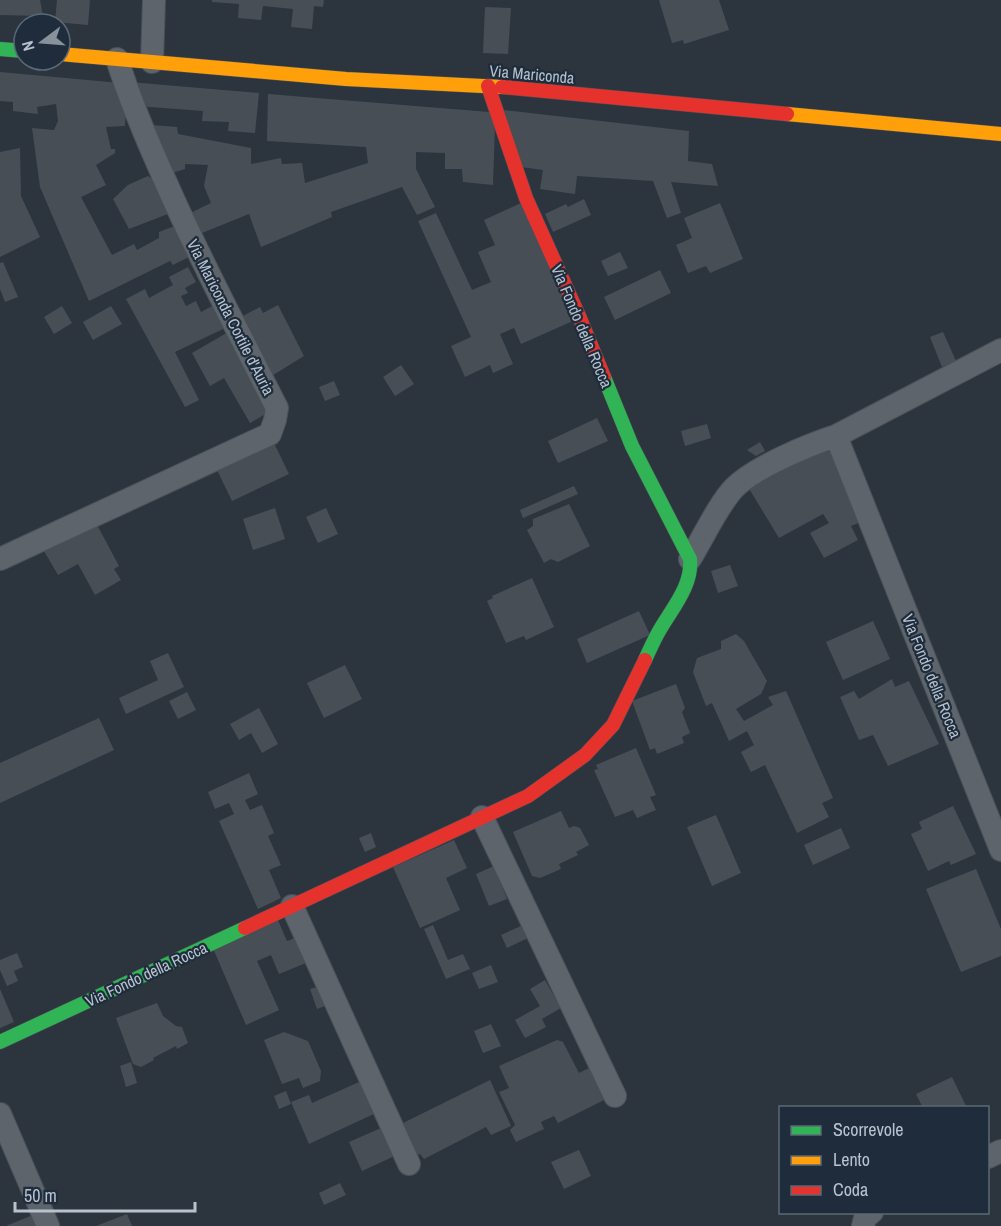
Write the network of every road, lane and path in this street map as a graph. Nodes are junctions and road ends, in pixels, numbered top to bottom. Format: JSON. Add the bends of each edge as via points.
{"nodes":[{"id":1,"x":154,"y":0,"type":"edge"},
{"id":2,"x":72,"y":55,"type":"edge"},
{"id":3,"x":117,"y":59,"type":"junction"},
{"id":4,"x":152,"y":62,"type":"junction"},
{"id":5,"x":488,"y":86,"type":"junction"},
{"id":6,"x":1001,"y":134,"type":"edge"},
{"id":7,"x":1001,"y":350,"type":"edge"},
{"id":8,"x":836,"y":436,"type":"junction"},
{"id":9,"x":0,"y":559,"type":"edge"},
{"id":10,"x":690,"y":559,"type":"junction"},
{"id":11,"x":482,"y":817,"type":"junction"},
{"id":12,"x":1001,"y":850,"type":"edge"},
{"id":13,"x":292,"y":906,"type":"junction"},
{"id":14,"x":0,"y":1042,"type":"edge"},
{"id":15,"x":615,"y":1096,"type":"dead end"},
{"id":16,"x":0,"y":1114,"type":"edge"},
{"id":17,"x":409,"y":1164,"type":"dead end"},
{"id":18,"x":48,"y":1226,"type":"edge"}],
"edges":[{"from":1,"to":4,"type":"street"},
{"from":2,"to":3,"type":"street","name":"Via Mariconda"},
{"from":3,"to":4,"type":"street","name":"Via Mariconda"},
{"from":3,"to":9,"type":"street","name":"Via Mariconda Cortile d'Auria","via":[[128,96],[198,254],[277,408],[275,420],[270,434]]},
{"from":4,"to":5,"type":"street","name":"Via Mariconda","via":[[346,79]]},
{"from":5,"to":6,"type":"street","name":"Via Mariconda"},
{"from":5,"to":10,"type":"street","name":"Via Fondo della Rocca","via":[[526,198],[632,446]]},
{"from":7,"to":8,"type":"street","name":"Via Fondo della Rocca"},
{"from":8,"to":10,"type":"street","name":"Via Fondo della Rocca","via":[[815,442],[735,487]]},
{"from":8,"to":12,"type":"street","name":"Via Fondo della Rocca"},
{"from":10,"to":11,"type":"street","name":"Via Fondo della Rocca","via":[[691,569],[678,602],[658,633],[613,725],[585,755],[528,796]]},
{"from":11,"to":13,"type":"street","name":"Via Fondo della Rocca"},
{"from":11,"to":15,"type":"street"},
{"from":13,"to":14,"type":"street","name":"Via Fondo della Rocca"},
{"from":13,"to":17,"type":"street"},
{"from":16,"to":18,"type":"street"}]}
